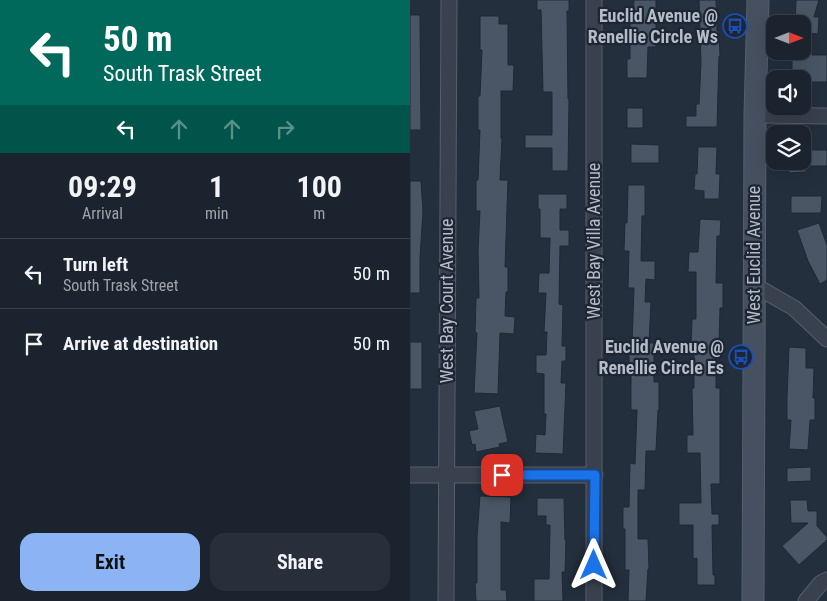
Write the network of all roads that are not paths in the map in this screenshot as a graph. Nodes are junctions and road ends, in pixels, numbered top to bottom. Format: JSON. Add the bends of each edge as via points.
{"nodes":[{"id":1,"x":449,"y":0,"type":"edge"},
{"id":2,"x":594,"y":0,"type":"edge"},
{"id":3,"x":758,"y":0,"type":"edge"},
{"id":4,"x":755,"y":116,"type":"junction"},
{"id":5,"x":827,"y":116,"type":"edge"},
{"id":6,"x":754,"y":285,"type":"junction"},
{"id":7,"x":827,"y":338,"type":"edge"},
{"id":8,"x":447,"y":475,"type":"junction"},
{"id":9,"x":595,"y":475,"type":"junction"},
{"id":10,"x":410,"y":476,"type":"edge"},
{"id":11,"x":827,"y":580,"type":"edge"},
{"id":12,"x":446,"y":601,"type":"edge"},
{"id":13,"x":594,"y":601,"type":"edge"},
{"id":14,"x":753,"y":601,"type":"edge"},
{"id":15,"x":806,"y":601,"type":"edge"}],
"edges":[{"from":1,"to":8,"type":"street","name":"West Bay Court Avenue"},
{"from":2,"to":9,"type":"street","name":"West Bay Villa Avenue"},
{"from":3,"to":4,"type":"street","name":"West Euclid Avenue"},
{"from":4,"to":5,"type":"street"},
{"from":4,"to":6,"type":"street","name":"West Euclid Avenue"},
{"from":6,"to":7,"type":"street","via":[[794,308]]},
{"from":6,"to":14,"type":"street","name":"West Euclid Avenue"},
{"from":8,"to":9,"type":"street"},
{"from":8,"to":10,"type":"street"},
{"from":8,"to":12,"type":"street","name":"West Bay Court Avenue"},
{"from":9,"to":13,"type":"street","name":"West Bay Villa Avenue"},
{"from":11,"to":15,"type":"street"}]}
